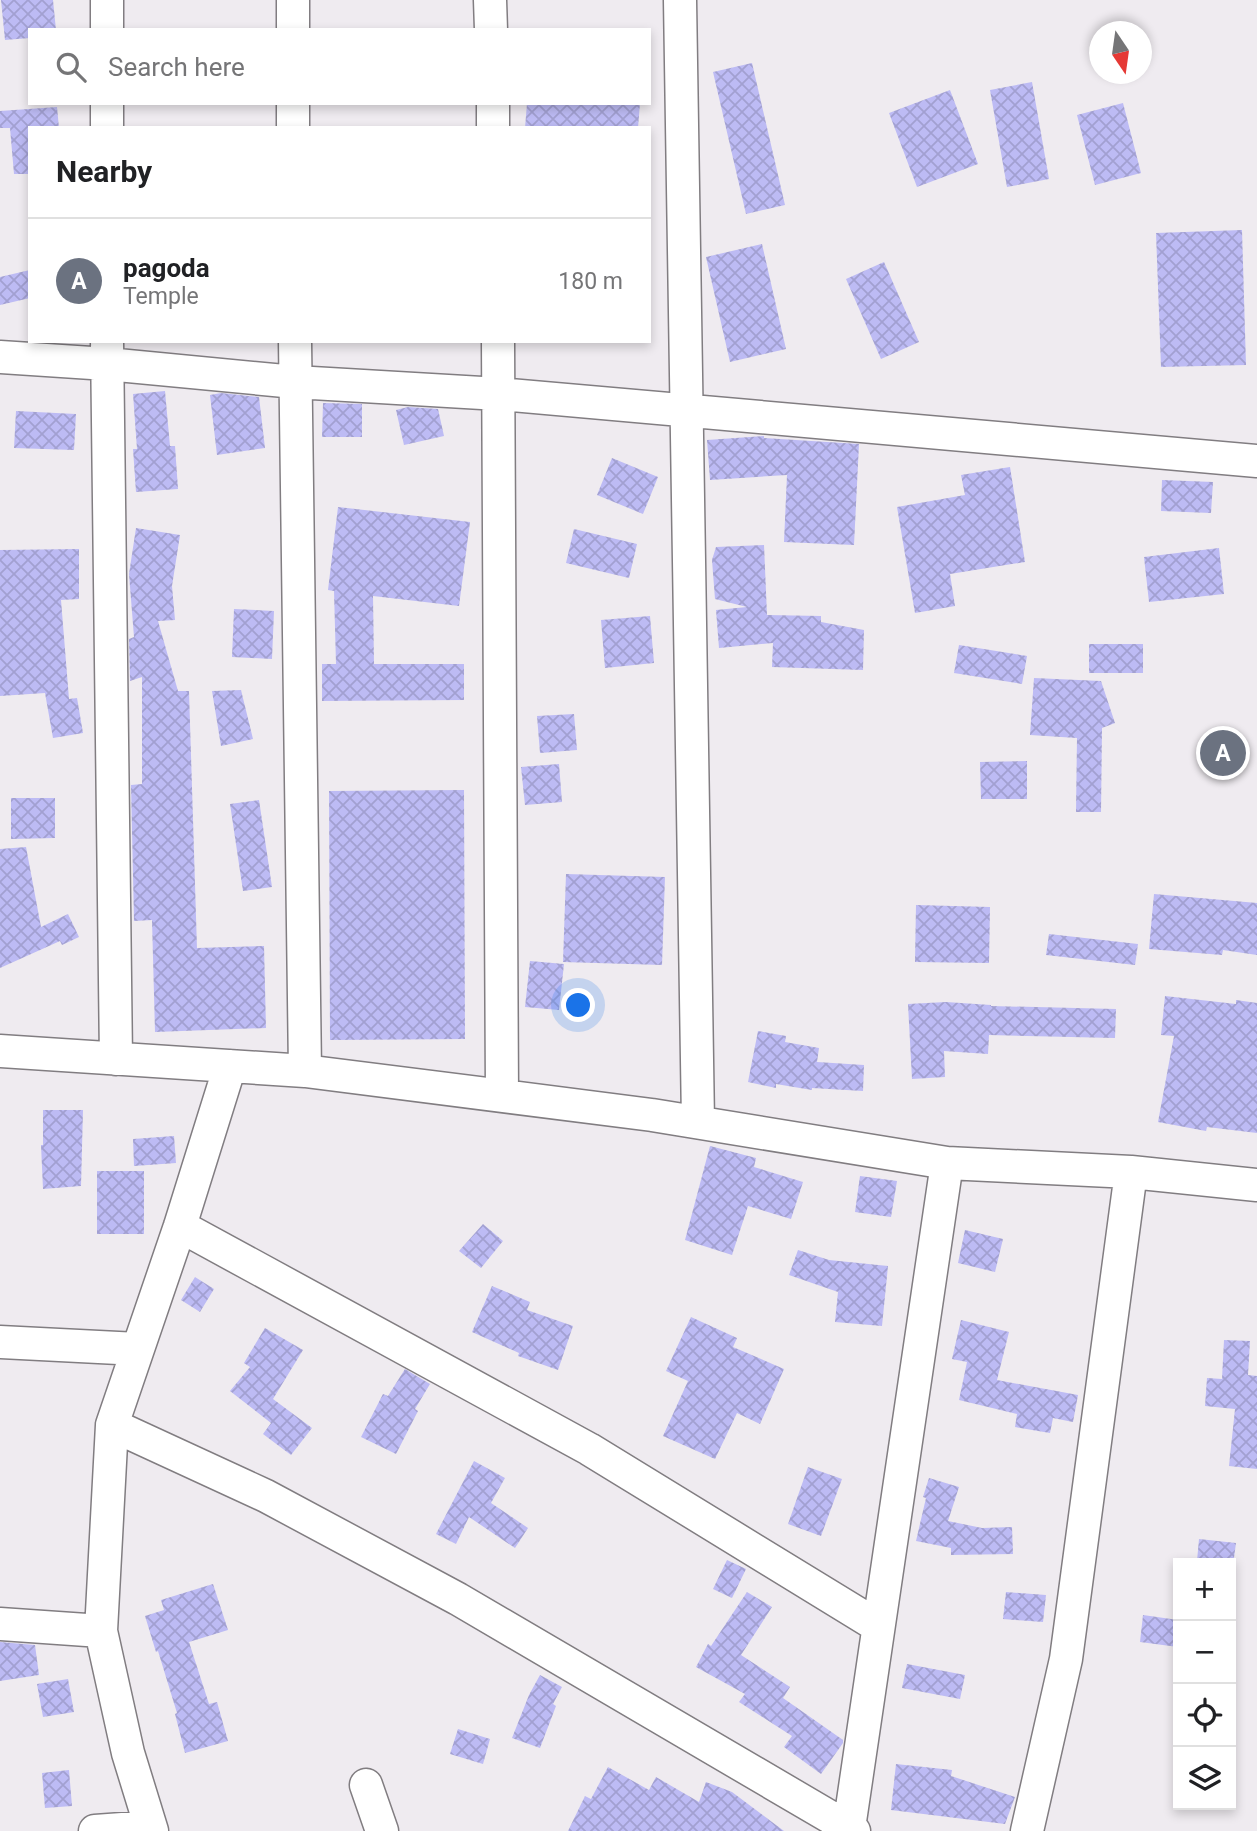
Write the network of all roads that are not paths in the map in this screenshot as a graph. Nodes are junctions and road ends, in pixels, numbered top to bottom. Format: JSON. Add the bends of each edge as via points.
{"nodes":[{"id":1,"x":107,"y":0,"type":"edge"},
{"id":2,"x":293,"y":0,"type":"edge"},
{"id":3,"x":490,"y":0,"type":"edge"},
{"id":4,"x":680,"y":0,"type":"edge"},
{"id":5,"x":107,"y":28,"type":"edge"},
{"id":6,"x":293,"y":28,"type":"edge"},
{"id":7,"x":491,"y":28,"type":"edge"},
{"id":8,"x":107,"y":105,"type":"edge"},
{"id":9,"x":293,"y":105,"type":"edge"},
{"id":10,"x":493,"y":105,"type":"edge"},
{"id":11,"x":107,"y":126,"type":"edge"},
{"id":12,"x":293,"y":126,"type":"edge"},
{"id":13,"x":493,"y":126,"type":"edge"},
{"id":14,"x":295,"y":343,"type":"edge"},
{"id":15,"x":498,"y":343,"type":"edge"},
{"id":16,"x":107,"y":352,"type":"edge"},
{"id":17,"x":0,"y":357,"type":"edge"},
{"id":18,"x":295,"y":382,"type":"junction"},
{"id":19,"x":499,"y":394,"type":"junction"},
{"id":20,"x":687,"y":411,"type":"junction"},
{"id":21,"x":1257,"y":461,"type":"edge"},
{"id":22,"x":0,"y":1051,"type":"edge"},
{"id":23,"x":116,"y":1059,"type":"junction"},
{"id":24,"x":230,"y":1066,"type":"junction"},
{"id":25,"x":305,"y":1071,"type":"junction"},
{"id":26,"x":502,"y":1096,"type":"junction"},
{"id":27,"x":698,"y":1122,"type":"junction"},
{"id":28,"x":947,"y":1163,"type":"junction"},
{"id":29,"x":1131,"y":1172,"type":"junction"},
{"id":30,"x":1257,"y":1185,"type":"edge"},
{"id":31,"x":180,"y":1226,"type":"junction"},
{"id":32,"x":0,"y":1342,"type":"edge"},
{"id":33,"x":138,"y":1349,"type":"junction"},
{"id":34,"x":112,"y":1424,"type":"junction"},
{"id":35,"x":0,"y":1624,"type":"edge"},
{"id":36,"x":878,"y":1626,"type":"junction"},
{"id":37,"x":101,"y":1631,"type":"junction"},
{"id":38,"x":366,"y":1785,"type":"dead end"},
{"id":39,"x":151,"y":1829,"type":"edge"},
{"id":40,"x":849,"y":1830,"type":"edge"},
{"id":41,"x":95,"y":1831,"type":"edge"},
{"id":42,"x":382,"y":1831,"type":"edge"},
{"id":43,"x":1027,"y":1831,"type":"edge"}],
"edges":[{"from":1,"to":5,"type":"street"},
{"from":2,"to":6,"type":"street"},
{"from":3,"to":7,"type":"street"},
{"from":4,"to":20,"type":"street"},
{"from":8,"to":11,"type":"street"},
{"from":9,"to":12,"type":"street"},
{"from":10,"to":13,"type":"street"},
{"from":14,"to":18,"type":"street"},
{"from":15,"to":19,"type":"street"},
{"from":16,"to":17,"type":"street"},
{"from":16,"to":18,"type":"street"},
{"from":16,"to":23,"type":"street"},
{"from":18,"to":19,"type":"street"},
{"from":18,"to":25,"type":"street"},
{"from":19,"to":20,"type":"street"},
{"from":19,"to":26,"type":"street"},
{"from":20,"to":21,"type":"street"},
{"from":20,"to":27,"type":"street"},
{"from":22,"to":23,"type":"street"},
{"from":23,"to":24,"type":"street"},
{"from":24,"to":25,"type":"street"},
{"from":24,"to":31,"type":"street"},
{"from":25,"to":26,"type":"street"},
{"from":26,"to":27,"type":"street"},
{"from":27,"to":28,"type":"street"},
{"from":28,"to":29,"type":"street"},
{"from":28,"to":36,"type":"street"},
{"from":29,"to":30,"type":"street"},
{"from":29,"to":43,"type":"street","via":[[1066,1659]]},
{"from":31,"to":33,"type":"street"},
{"from":31,"to":36,"type":"street","via":[[589,1449]]},
{"from":32,"to":33,"type":"street"},
{"from":33,"to":34,"type":"street"},
{"from":34,"to":37,"type":"street"},
{"from":34,"to":40,"type":"street","via":[[266,1496],[458,1599]]},
{"from":35,"to":37,"type":"street"},
{"from":36,"to":40,"type":"street"},
{"from":37,"to":39,"type":"street","via":[[128,1753]]},
{"from":38,"to":42,"type":"street"},
{"from":39,"to":41,"type":"street"}]}
